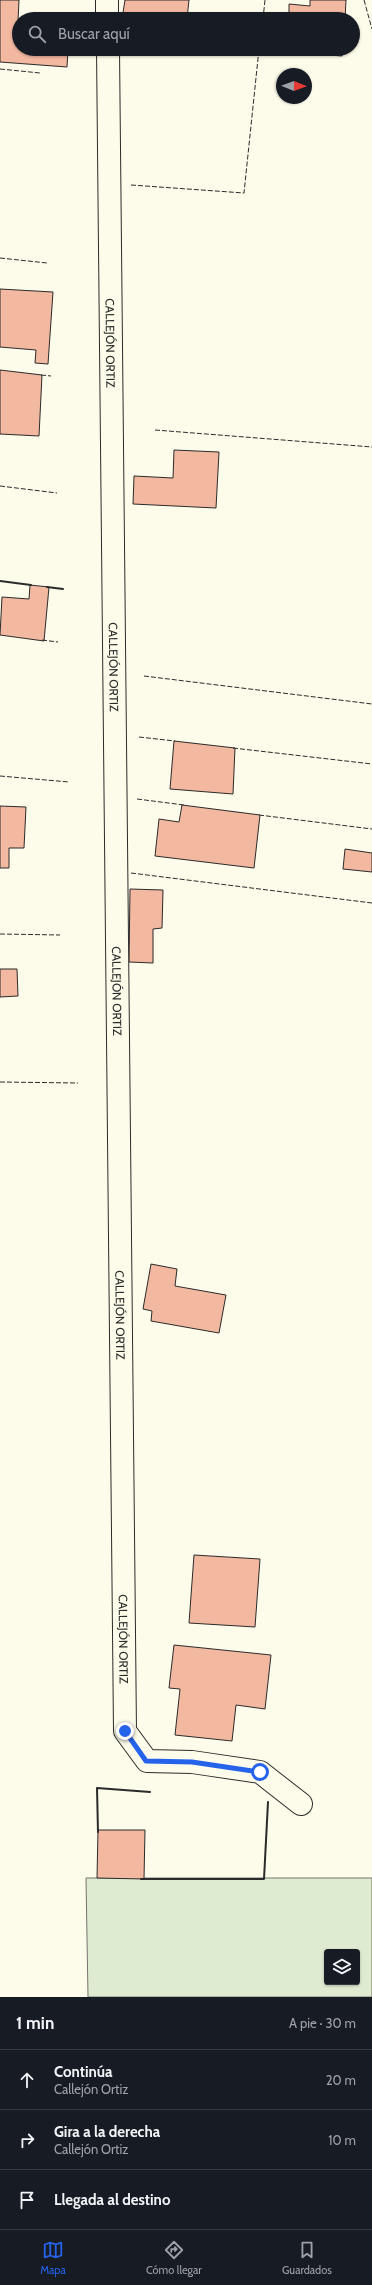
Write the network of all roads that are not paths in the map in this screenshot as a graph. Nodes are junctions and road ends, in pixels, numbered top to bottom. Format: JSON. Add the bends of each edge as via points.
{"nodes":[{"id":1,"x":107,"y":0,"type":"edge"},
{"id":2,"x":107,"y":12,"type":"edge"},
{"id":3,"x":108,"y":56,"type":"edge"},
{"id":4,"x":301,"y":1804,"type":"dead end"}],
"edges":[{"from":1,"to":2,"type":"street"},
{"from":3,"to":4,"type":"street","name":"CALLEJÓN ORTIZ","via":[[125,1731],[146,1761],[192,1762],[260,1772]]}]}
